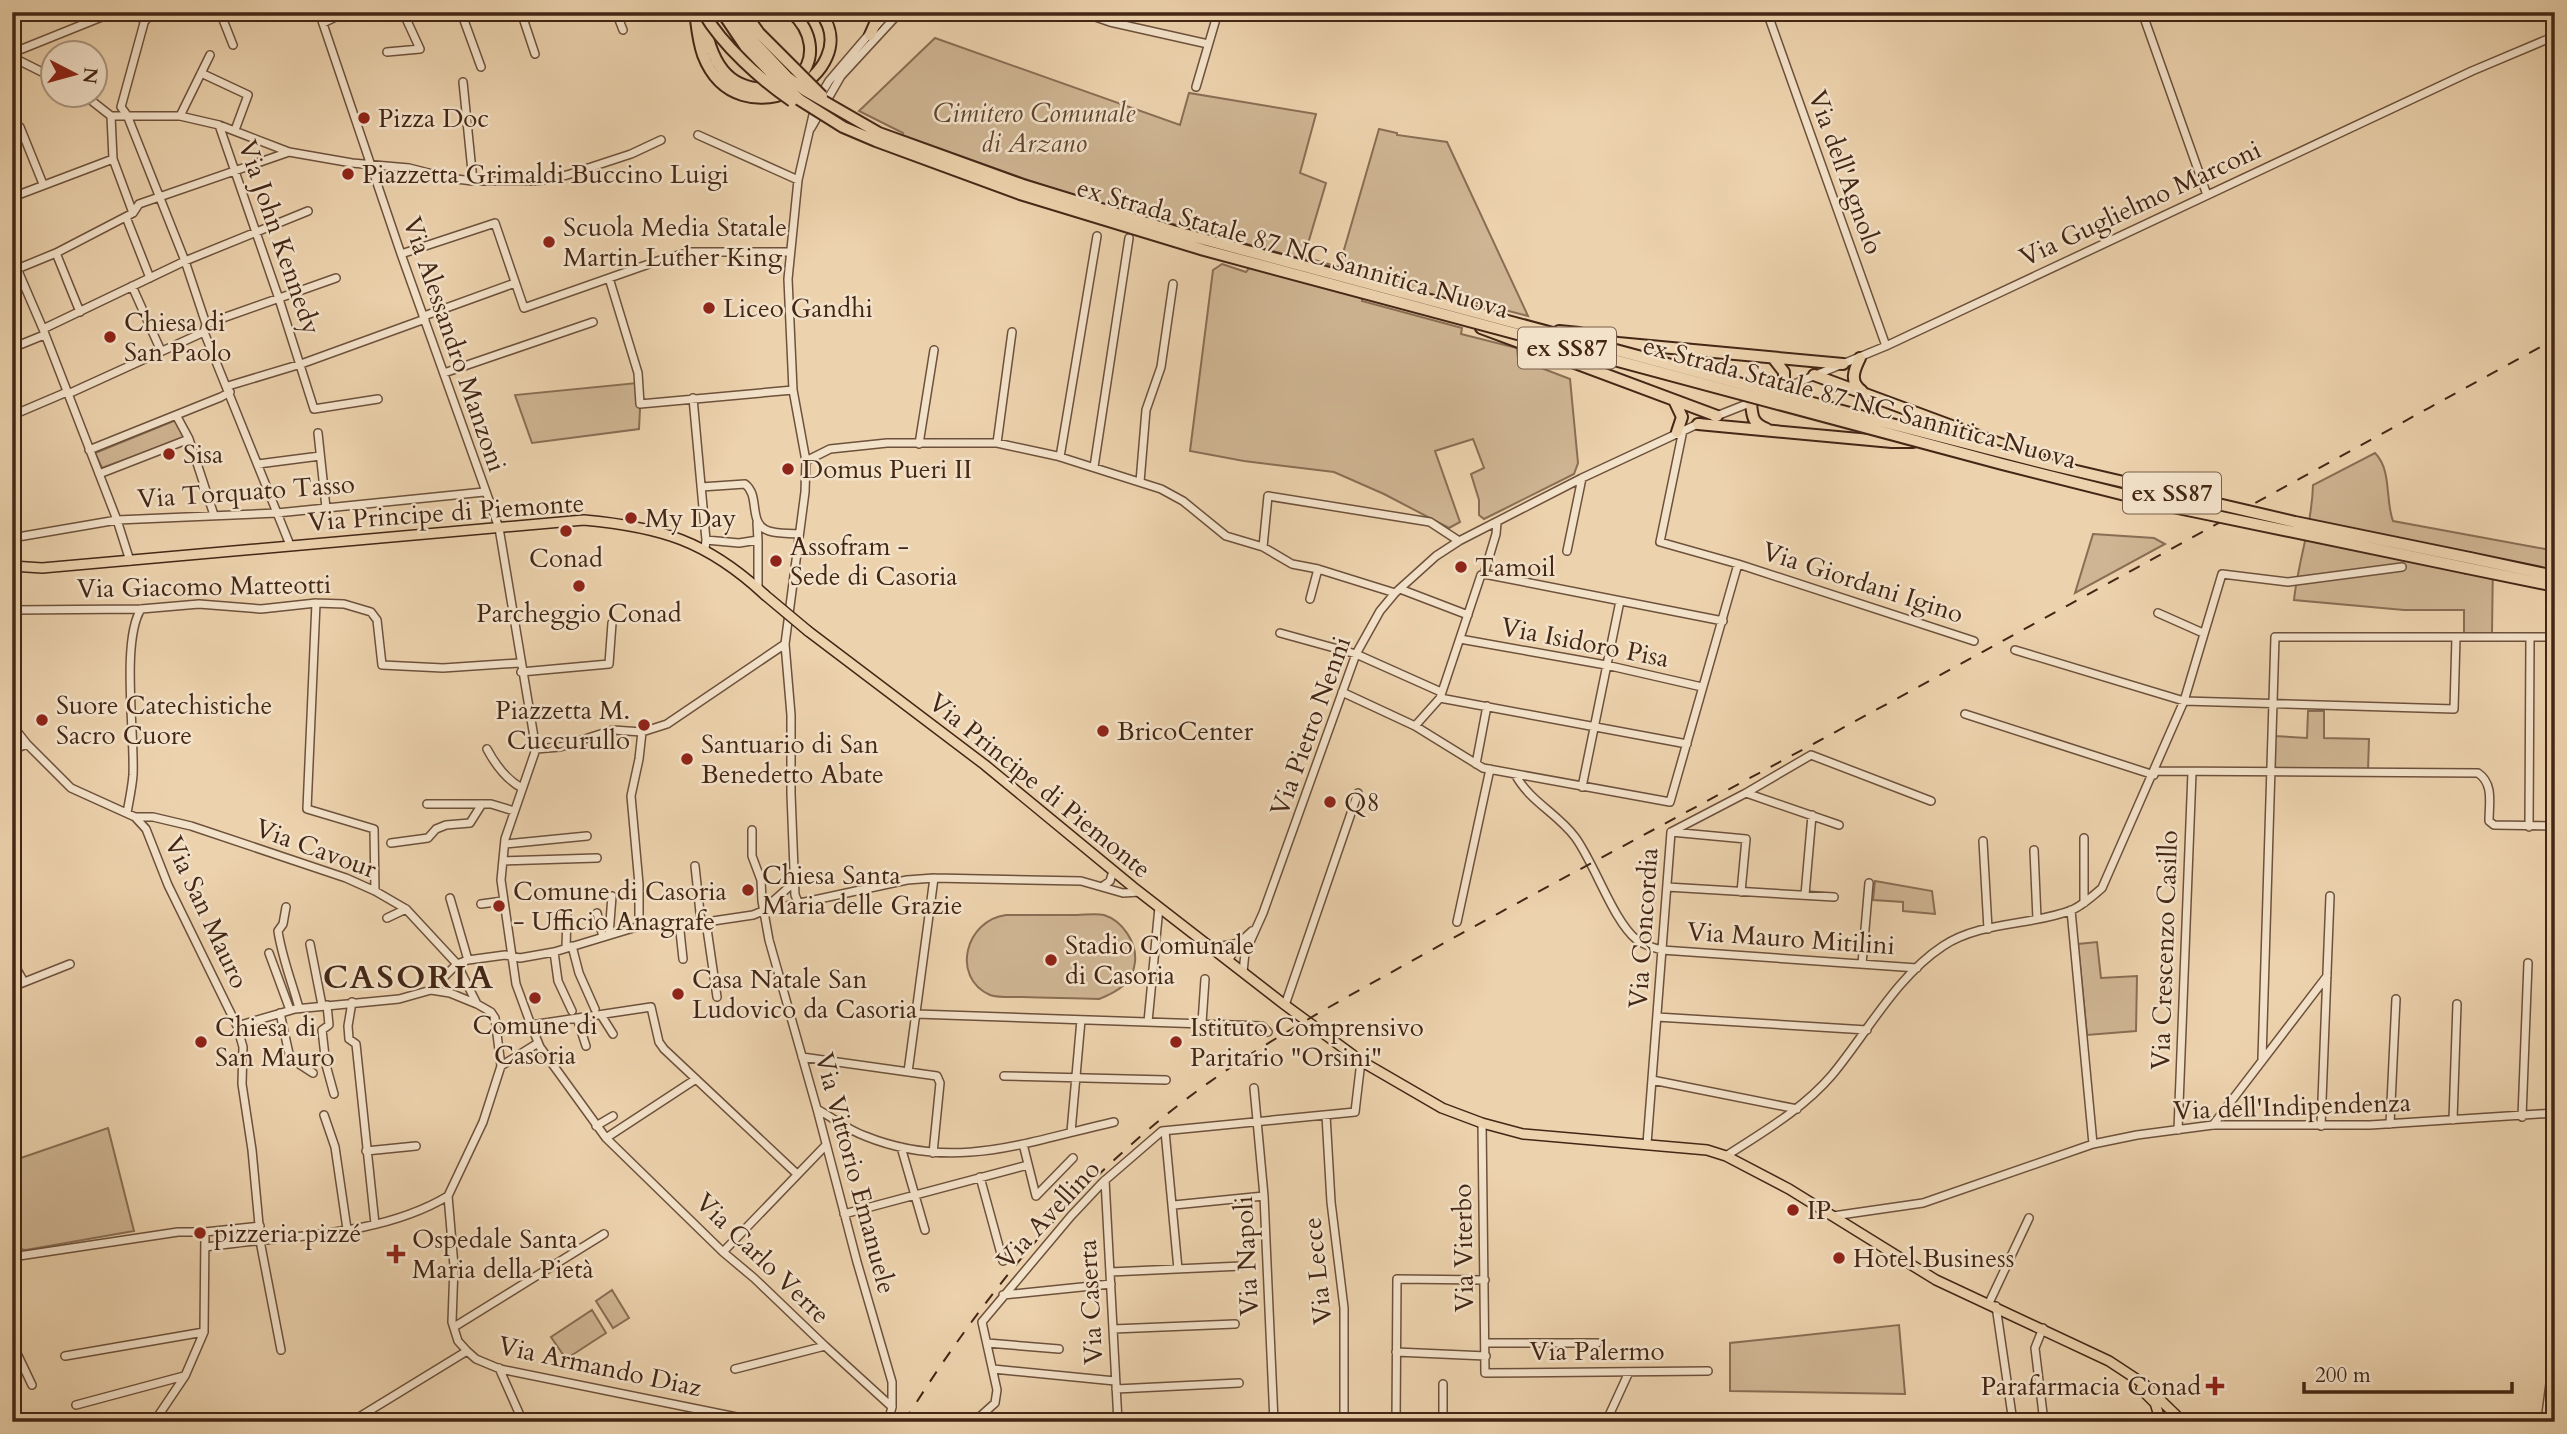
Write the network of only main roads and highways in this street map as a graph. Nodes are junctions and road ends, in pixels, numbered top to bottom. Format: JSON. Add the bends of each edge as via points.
{"nodes":[{"id":1,"x":695,"y":12,"type":"edge"},
{"id":2,"x":703,"y":12,"type":"edge"},
{"id":3,"x":722,"y":12,"type":"edge"},
{"id":4,"x":734,"y":12,"type":"edge"},
{"id":5,"x":744,"y":12,"type":"edge"},
{"id":6,"x":791,"y":12,"type":"edge"},
{"id":7,"x":820,"y":12,"type":"edge"},
{"id":8,"x":880,"y":12,"type":"edge"},
{"id":9,"x":870,"y":35,"type":"road end"},
{"id":10,"x":834,"y":107,"type":"junction"},
{"id":11,"x":843,"y":127,"type":"junction"},
{"id":12,"x":1465,"y":321,"type":"junction"},
{"id":13,"x":1532,"y":328,"type":"junction"},
{"id":14,"x":1773,"y":358,"type":"junction"},
{"id":15,"x":1860,"y":358,"type":"road end"},
{"id":16,"x":1843,"y":364,"type":"road end"},
{"id":17,"x":1814,"y":375,"type":"road end"},
{"id":18,"x":1784,"y":388,"type":"road end"},
{"id":19,"x":1867,"y":395,"type":"junction"},
{"id":20,"x":1674,"y":400,"type":"junction"},
{"id":21,"x":1746,"y":404,"type":"road end"},
{"id":22,"x":1717,"y":416,"type":"road end"},
{"id":23,"x":1698,"y":424,"type":"road end"},
{"id":24,"x":1680,"y":431,"type":"road end"},
{"id":25,"x":1771,"y":431,"type":"junction"},
{"id":26,"x":1923,"y":442,"type":"junction"},
{"id":27,"x":2060,"y":467,"type":"junction"},
{"id":28,"x":2469,"y":563,"type":"junction"},
{"id":29,"x":12,"y":566,"type":"edge"},
{"id":30,"x":2555,"y":576,"type":"edge"},
{"id":31,"x":2555,"y":586,"type":"edge"},
{"id":32,"x":2123,"y":1371,"type":"junction"},
{"id":33,"x":2183,"y":1421,"type":"edge"},
{"id":34,"x":2164,"y":1422,"type":"edge"}],
"edges":[{"from":1,"to":7,"type":"highway","via":[[698,37],[713,73],[724,85],[763,98],[789,94],[804,85],[826,58],[830,30]]},
{"from":2,"to":6,"type":"highway","via":[[714,60],[739,83],[754,88],[780,87],[799,78],[810,57],[808,35]]},
{"from":2,"to":11,"type":"highway","bridge":true,"via":[[720,36],[780,93]]},
{"from":3,"to":11,"type":"highway","name":"ex Strada Statale 87 NC Sannitica Nuova","number":"ex SS87","bridge":true,"via":[[745,46],[781,83]]},
{"from":4,"to":10,"type":"highway","name":"ex Strada Statale 87 NC Sannitica Nuova","number":"ex SS87","bridge":true,"via":[[751,39],[787,77]]},
{"from":5,"to":10,"type":"highway","bridge":true,"via":[[759,33]]},
{"from":8,"to":9,"type":"highway"},
{"from":10,"to":13,"type":"highway","name":"ex Strada Statale 87 NC Sannitica Nuova","number":"ex SS87","bridge":true,"via":[[879,133],[1023,185],[1173,231]]},
{"from":11,"to":12,"type":"highway","name":"ex Strada Statale 87 NC Sannitica Nuova","number":"ex SS87","bridge":true,"via":[[1020,194]]},
{"from":12,"to":20,"type":"highway","bridge":true},
{"from":12,"to":26,"type":"highway","name":"ex Strada Statale 87 NC Sannitica Nuova","number":"ex SS87","bridge":true},
{"from":13,"to":14,"type":"highway","bridge":true,"via":[[1618,343]]},
{"from":13,"to":27,"type":"highway","name":"ex Strada Statale 87 NC Sannitica Nuova","number":"ex SS87","bridge":true},
{"from":14,"to":16,"type":"highway"},
{"from":14,"to":18,"type":"highway","via":[[1784,372]]},
{"from":15,"to":19,"type":"highway","via":[[1854,382]]},
{"from":17,"to":19,"type":"highway"},
{"from":19,"to":27,"type":"highway","bridge":true},
{"from":20,"to":22,"type":"highway"},
{"from":20,"to":24,"type":"highway","via":[[1682,416]]},
{"from":21,"to":25,"type":"highway","via":[[1752,419]]},
{"from":23,"to":25,"type":"highway"},
{"from":25,"to":26,"type":"highway","bridge":true},
{"from":26,"to":28,"type":"highway","name":"ex Strada Statale 87 NC Sannitica Nuova","number":"ex SS87","bridge":true,"via":[[2173,507]]},
{"from":27,"to":28,"type":"highway","name":"ex Strada Statale 87 NC Sannitica Nuova","number":"ex SS87","bridge":true},
{"from":28,"to":30,"type":"highway","name":"ex Strada Statale 87 NC Sannitica Nuova"},
{"from":28,"to":31,"type":"highway","name":"ex Strada Statale 87 NC Sannitica Nuova","number":"ex SS87"},
{"from":29,"to":32,"type":"main road","name":"Via Principe di Piemonte","bridge":true,"via":[[130,561],[584,520],[705,545],[1113,871],[1361,1061],[1442,1108],[1482,1123],[1523,1133],[1707,1150],[1726,1156],[1789,1189],[1936,1280],[2094,1352]]},
{"from":32,"to":33,"type":"main road"},
{"from":32,"to":34,"type":"main road","via":[[2155,1403]]},
{"from":33,"to":34,"type":"main road"}]}
